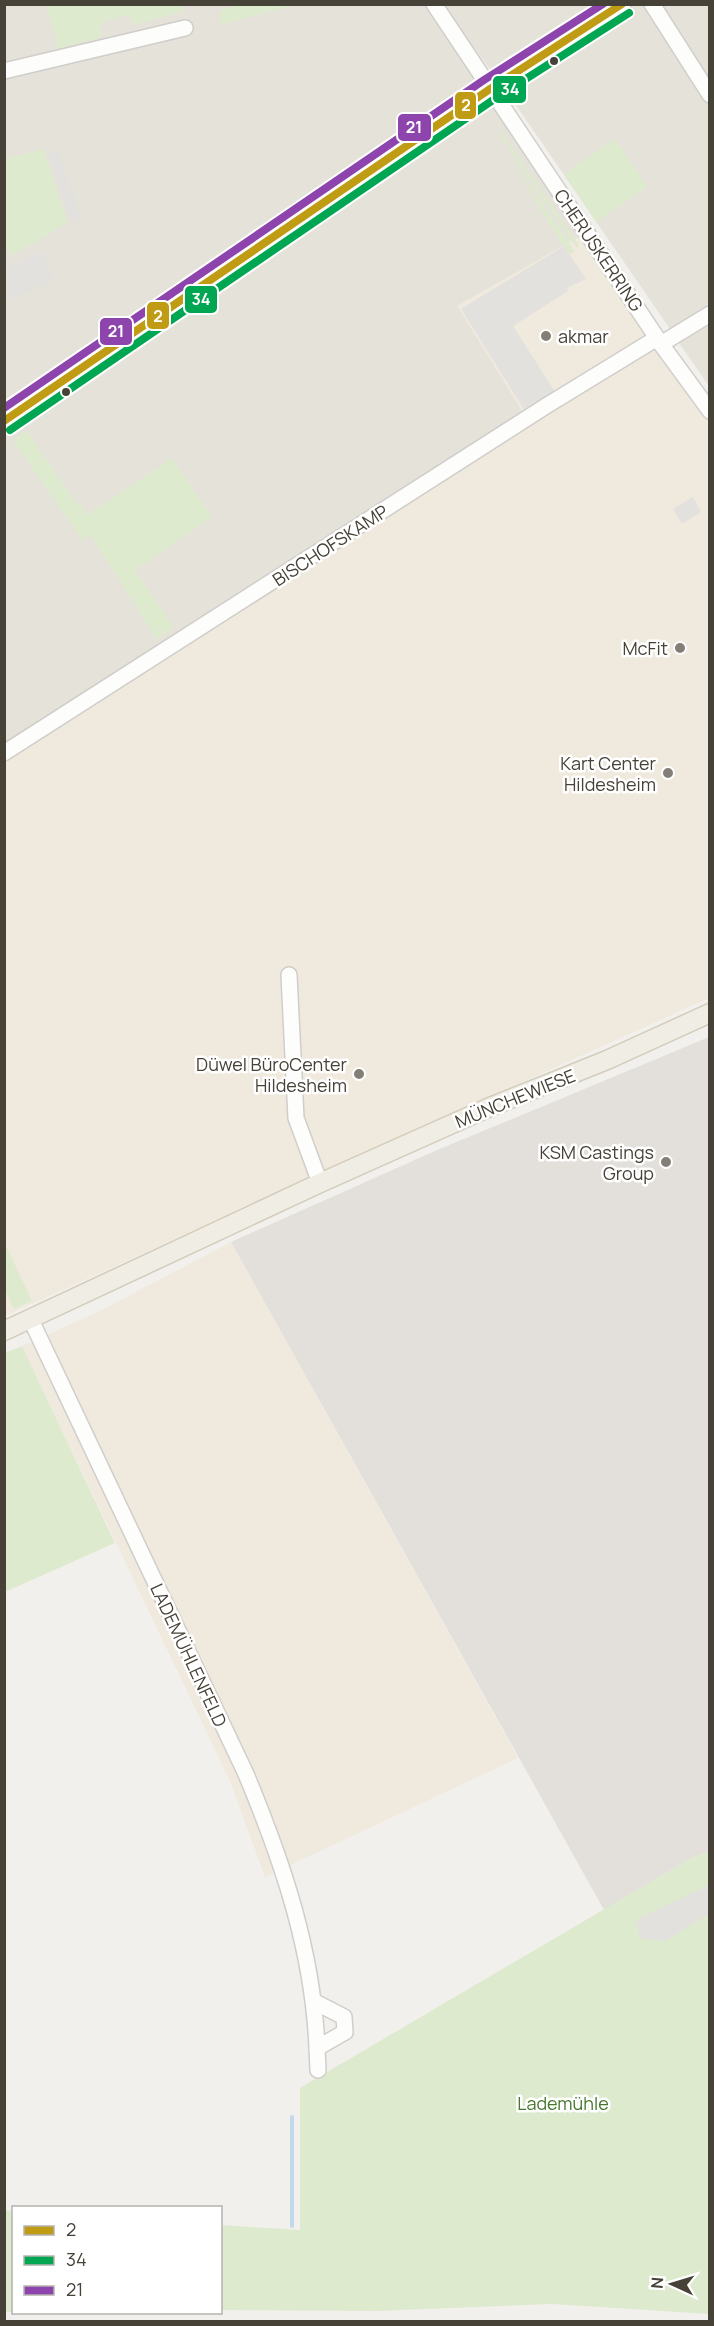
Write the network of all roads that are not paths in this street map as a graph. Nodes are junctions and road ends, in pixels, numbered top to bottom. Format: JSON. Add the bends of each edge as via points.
{"nodes":[{"id":1,"x":434,"y":4,"type":"edge"},
{"id":2,"x":623,"y":4,"type":"edge"},
{"id":3,"x":652,"y":4,"type":"edge"},
{"id":4,"x":184,"y":28,"type":"dead end"},
{"id":5,"x":4,"y":71,"type":"edge"},
{"id":6,"x":490,"y":88,"type":"junction"},
{"id":7,"x":710,"y":95,"type":"edge"},
{"id":8,"x":710,"y":314,"type":"edge"},
{"id":9,"x":659,"y":341,"type":"junction"},
{"id":10,"x":710,"y":411,"type":"edge"},
{"id":11,"x":4,"y":422,"type":"edge"},
{"id":12,"x":4,"y":753,"type":"edge"},
{"id":13,"x":289,"y":975,"type":"dead end"},
{"id":14,"x":710,"y":1013,"type":"edge"},
{"id":15,"x":320,"y":1183,"type":"junction"},
{"id":16,"x":31,"y":1320,"type":"junction"},
{"id":17,"x":4,"y":1331,"type":"edge"},
{"id":18,"x":315,"y":2002,"type":"junction"},
{"id":19,"x":317,"y":2048,"type":"junction"},
{"id":20,"x":318,"y":2070,"type":"dead end"}],
"edges":[{"from":1,"to":6,"type":"street","name":"CHERUSKERRING"},
{"from":2,"to":6,"type":"street"},
{"from":3,"to":7,"type":"street"},
{"from":4,"to":5,"type":"street"},
{"from":6,"to":9,"type":"street","name":"CHERUSKERRING"},
{"from":6,"to":11,"type":"street"},
{"from":8,"to":9,"type":"street","name":"BISCHOFSKAMP"},
{"from":9,"to":10,"type":"street","name":"CHERUSKERRING"},
{"from":9,"to":12,"type":"street","name":"BISCHOFSKAMP","via":[[546,406]]},
{"from":13,"to":15,"type":"street","via":[[296,1118]]},
{"from":14,"to":15,"type":"main road","name":"MÜNCHEWIESE"},
{"from":15,"to":16,"type":"main road","name":"MÜNCHEWIESE"},
{"from":16,"to":17,"type":"main road","name":"MÜNCHEWIESE"},
{"from":16,"to":18,"type":"street","name":"LADEMÜHLENFELD","via":[[271,1834],[299,1921]]},
{"from":18,"to":19,"type":"street","name":"LADEMÜHLENFELD"},
{"from":18,"to":19,"type":"street","via":[[344,2017],[345,2032]]},
{"from":19,"to":20,"type":"street","name":"LADEMÜHLENFELD"}]}
